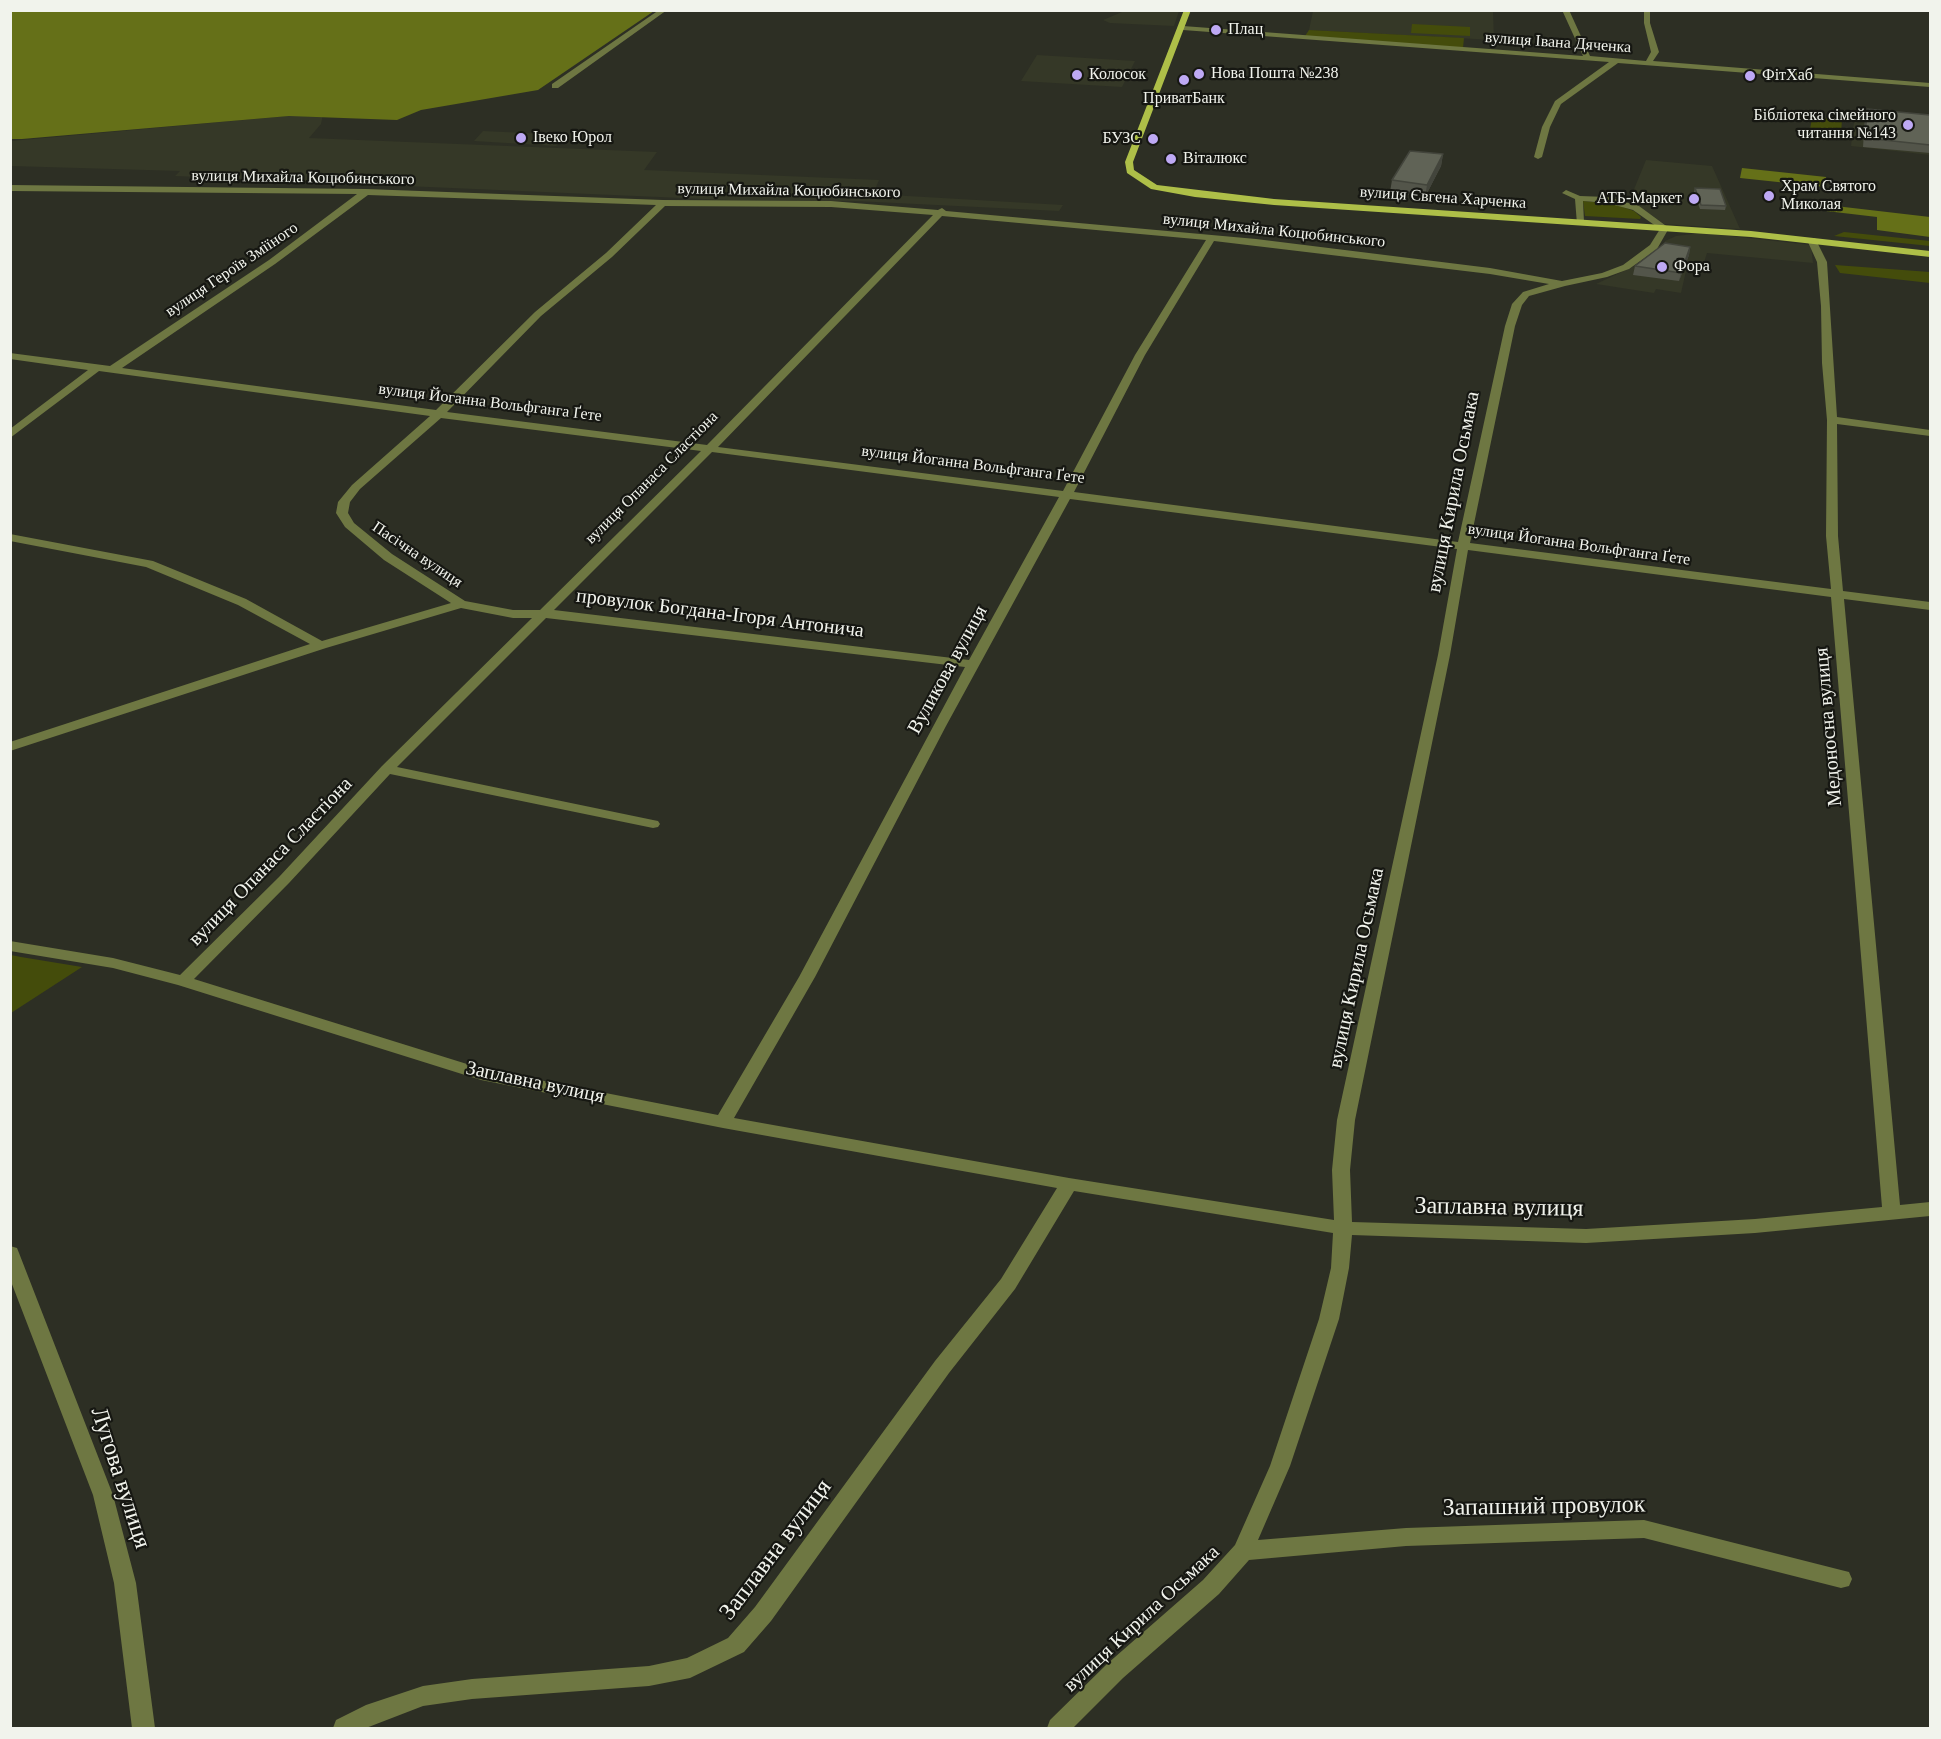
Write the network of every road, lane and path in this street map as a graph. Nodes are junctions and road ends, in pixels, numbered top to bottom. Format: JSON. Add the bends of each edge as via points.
{"nodes":[{"id":1,"x":664,"y":10,"type":"edge"},
{"id":2,"x":1188,"y":10,"type":"edge"},
{"id":3,"x":1565,"y":10,"type":"edge"},
{"id":4,"x":1647,"y":10,"type":"edge"},
{"id":5,"x":1183,"y":28,"type":"junction"},
{"id":6,"x":1588,"y":59,"type":"junction"},
{"id":7,"x":1616,"y":61,"type":"junction"},
{"id":8,"x":1648,"y":63,"type":"junction"},
{"id":9,"x":1930,"y":85,"type":"edge"},
{"id":10,"x":555,"y":86,"type":"dead end"},
{"id":11,"x":1538,"y":157,"type":"dead end"},
{"id":12,"x":10,"y":188,"type":"edge"},
{"id":13,"x":366,"y":192,"type":"junction"},
{"id":14,"x":1566,"y":193,"type":"dead end"},
{"id":15,"x":1579,"y":198,"type":"junction"},
{"id":16,"x":663,"y":203,"type":"junction"},
{"id":17,"x":942,"y":211,"type":"junction"},
{"id":18,"x":1580,"y":222,"type":"junction"},
{"id":19,"x":1665,"y":228,"type":"junction"},
{"id":20,"x":1211,"y":239,"type":"junction"},
{"id":21,"x":1812,"y":240,"type":"junction"},
{"id":22,"x":1930,"y":254,"type":"edge"},
{"id":23,"x":1563,"y":283,"type":"junction"},
{"id":24,"x":10,"y":356,"type":"edge"},
{"id":25,"x":96,"y":368,"type":"junction"},
{"id":26,"x":112,"y":370,"type":"junction"},
{"id":27,"x":440,"y":414,"type":"junction"},
{"id":28,"x":1832,"y":420,"type":"junction"},
{"id":29,"x":1930,"y":433,"type":"edge"},
{"id":30,"x":10,"y":435,"type":"edge"},
{"id":31,"x":710,"y":448,"type":"junction"},
{"id":32,"x":1067,"y":494,"type":"junction"},
{"id":33,"x":10,"y":537,"type":"edge"},
{"id":34,"x":1463,"y":546,"type":"junction"},
{"id":35,"x":1837,"y":594,"type":"junction"},
{"id":36,"x":461,"y":604,"type":"junction"},
{"id":37,"x":1930,"y":606,"type":"edge"},
{"id":38,"x":540,"y":615,"type":"junction"},
{"id":39,"x":321,"y":645,"type":"junction"},
{"id":40,"x":974,"y":664,"type":"junction"},
{"id":41,"x":10,"y":747,"type":"edge"},
{"id":42,"x":387,"y":769,"type":"junction"},
{"id":43,"x":653,"y":824,"type":"dead end"},
{"id":44,"x":10,"y":946,"type":"edge"},
{"id":45,"x":183,"y":981,"type":"junction"},
{"id":46,"x":723,"y":1122,"type":"junction"},
{"id":47,"x":1069,"y":1184,"type":"junction"},
{"id":48,"x":1930,"y":1209,"type":"edge"},
{"id":49,"x":1892,"y":1212,"type":"junction"},
{"id":50,"x":1343,"y":1228,"type":"junction"},
{"id":51,"x":10,"y":1253,"type":"edge"},
{"id":52,"x":1243,"y":1551,"type":"junction"},
{"id":53,"x":1841,"y":1579,"type":"dead end"},
{"id":54,"x":144,"y":1728,"type":"edge"},
{"id":55,"x":345,"y":1728,"type":"edge"},
{"id":56,"x":1058,"y":1728,"type":"edge"}],
"edges":[{"from":1,"to":10,"type":"street"},
{"from":2,"to":5,"type":"main road","name":"вулиця Євгена Харченка"},
{"from":3,"to":6,"type":"street"},
{"from":4,"to":8,"type":"street","via":[[1655,52]]},
{"from":5,"to":6,"type":"street","name":"вулиця Івана Дяченка"},
{"from":5,"to":18,"type":"main road","name":"вулиця Євгена Харченка","via":[[1129,162],[1130,171],[1154,187],[1274,202]]},
{"from":6,"to":7,"type":"street","name":"вулиця Івана Дяченка"},
{"from":7,"to":8,"type":"street","name":"вулиця Івана Дяченка"},
{"from":7,"to":11,"type":"street","via":[[1558,103]]},
{"from":8,"to":9,"type":"street","name":"вулиця Івана Дяченка"},
{"from":12,"to":13,"type":"street","name":"вулиця Михайла Коцюбинського"},
{"from":13,"to":16,"type":"street","name":"вулиця Михайла Коцюбинського"},
{"from":13,"to":26,"type":"street","name":"вулиця Героїв Зміїного"},
{"from":14,"to":15,"type":"street"},
{"from":15,"to":18,"type":"street"},
{"from":15,"to":19,"type":"street","via":[[1636,208]]},
{"from":16,"to":17,"type":"street","name":"вулиця Михайла Коцюбинського","via":[[831,204]]},
{"from":16,"to":27,"type":"street","name":"Пасічна вулиця","via":[[609,255],[538,314]]},
{"from":17,"to":20,"type":"street","name":"вулиця Михайла Коцюбинського"},
{"from":17,"to":31,"type":"street","name":"вулиця Опанаса Сластіона"},
{"from":18,"to":19,"type":"main road","name":"вулиця Євгена Харченка"},
{"from":19,"to":21,"type":"main road","name":"вулиця Євгена Харченка"},
{"from":19,"to":23,"type":"street","name":"вулиця Кирила Осьмака","via":[[1654,247],[1626,267]]},
{"from":20,"to":23,"type":"street","name":"вулиця Михайла Коцюбинського"},
{"from":20,"to":32,"type":"street","name":"Вуликова вулиця","via":[[1130,374]]},
{"from":21,"to":22,"type":"main road","name":"вулиця Євгена Харченка"},
{"from":21,"to":28,"type":"street","name":"Медоносна вулиця","via":[[1822,262]]},
{"from":23,"to":34,"type":"street","name":"вулиця Кирила Осьмака","via":[[1526,294],[1517,304]]},
{"from":24,"to":25,"type":"street","name":"вулиця Йоганна Вольфганга Ґете"},
{"from":25,"to":26,"type":"street","name":"вулиця Йоганна Вольфганга Ґете"},
{"from":25,"to":30,"type":"street"},
{"from":26,"to":27,"type":"street","name":"вулиця Йоганна Вольфганга Ґете"},
{"from":27,"to":31,"type":"street","name":"вулиця Йоганна Вольфганга Ґете"},
{"from":27,"to":36,"type":"street","name":"Пасічна вулиця","via":[[357,487],[342,513],[360,537]]},
{"from":28,"to":29,"type":"street"},
{"from":28,"to":35,"type":"street","name":"Медоносна вулиця","via":[[1832,536]]},
{"from":31,"to":32,"type":"street","name":"вулиця Йоганна Вольфганга Ґете"},
{"from":31,"to":38,"type":"street","name":"вулиця Опанаса Сластіона"},
{"from":32,"to":34,"type":"street","name":"вулиця Йоганна Вольфганга Ґете"},
{"from":32,"to":40,"type":"street","name":"Вуликова вулиця"},
{"from":33,"to":39,"type":"street","via":[[149,564],[242,602]]},
{"from":34,"to":35,"type":"street","name":"вулиця Йоганна Вольфганга Ґете"},
{"from":34,"to":50,"type":"street","name":"вулиця Кирила Осьмака","via":[[1437,690],[1346,1120],[1341,1170]]},
{"from":35,"to":37,"type":"street","name":"вулиця Йоганна Вольфганга Ґете"},
{"from":35,"to":49,"type":"street","name":"Медоносна вулиця"},
{"from":36,"to":38,"type":"street","name":"провулок Богдана-Ігоря Антонича"},
{"from":36,"to":39,"type":"street","name":"Пасічна вулиця"},
{"from":38,"to":40,"type":"street","name":"провулок Богдана-Ігоря Антонича"},
{"from":38,"to":42,"type":"street","name":"вулиця Опанаса Сластіона"},
{"from":39,"to":41,"type":"street","name":"Пасічна вулиця"},
{"from":40,"to":46,"type":"street","name":"Вуликова вулиця","via":[[807,977]]},
{"from":42,"to":43,"type":"street"},
{"from":42,"to":45,"type":"street","name":"вулиця Опанаса Сластіона"},
{"from":44,"to":45,"type":"street","name":"Заплавна вулиця","via":[[113,963]]},
{"from":45,"to":46,"type":"street","name":"Заплавна вулиця","via":[[481,1074]]},
{"from":46,"to":47,"type":"street","name":"Заплавна вулиця"},
{"from":47,"to":50,"type":"street","name":"Заплавна вулиця"},
{"from":47,"to":55,"type":"street","name":"Заплавна вулиця","via":[[1008,1284],[736,1645],[690,1668],[649,1676],[423,1696]]},
{"from":48,"to":49,"type":"street","name":"Заплавна вулиця"},
{"from":49,"to":50,"type":"street","name":"Заплавна вулиця","via":[[1755,1226],[1586,1236]]},
{"from":50,"to":52,"type":"street","name":"вулиця Кирила Осьмака","via":[[1340,1268],[1329,1319],[1280,1466]]},
{"from":51,"to":54,"type":"street","name":"Лугова вулиця","via":[[103,1495],[125,1583]]},
{"from":52,"to":53,"type":"street","name":"Запашний провулок","via":[[1406,1537],[1644,1529]]},
{"from":52,"to":56,"type":"street","name":"вулиця Кирила Осьмака","via":[[1211,1587],[1115,1671]]}]}
